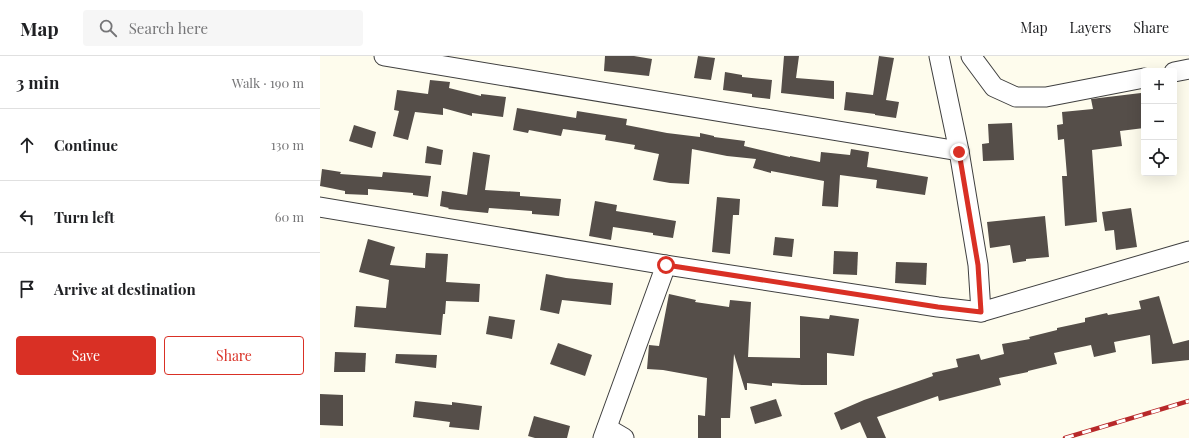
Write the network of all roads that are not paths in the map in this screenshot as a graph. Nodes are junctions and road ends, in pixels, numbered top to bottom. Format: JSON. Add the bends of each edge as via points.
{"nodes":[{"id":1,"x":384,"y":56,"type":"edge"},
{"id":2,"x":939,"y":56,"type":"edge"},
{"id":3,"x":970,"y":56,"type":"edge"},
{"id":4,"x":1189,"y":69,"type":"edge"},
{"id":5,"x":1177,"y":71,"type":"edge"},
{"id":6,"x":1141,"y":79,"type":"edge"},
{"id":7,"x":959,"y":152,"type":"junction"},
{"id":8,"x":320,"y":207,"type":"edge"},
{"id":9,"x":1189,"y":251,"type":"edge"},
{"id":10,"x":666,"y":265,"type":"junction"},
{"id":11,"x":981,"y":312,"type":"junction"},
{"id":12,"x":605,"y":433,"type":"edge"},
{"id":13,"x":624,"y":438,"type":"edge"}],
"edges":[{"from":1,"to":7,"type":"street"},
{"from":2,"to":7,"type":"street"},
{"from":3,"to":6,"type":"street","via":[[994,87],[1016,97],[1046,96]]},
{"from":4,"to":5,"type":"street"},
{"from":7,"to":11,"type":"street","via":[[978,265]]},
{"from":8,"to":10,"type":"street"},
{"from":9,"to":11,"type":"street"},
{"from":10,"to":11,"type":"street"},
{"from":10,"to":12,"type":"street"},
{"from":12,"to":13,"type":"street"}]}
